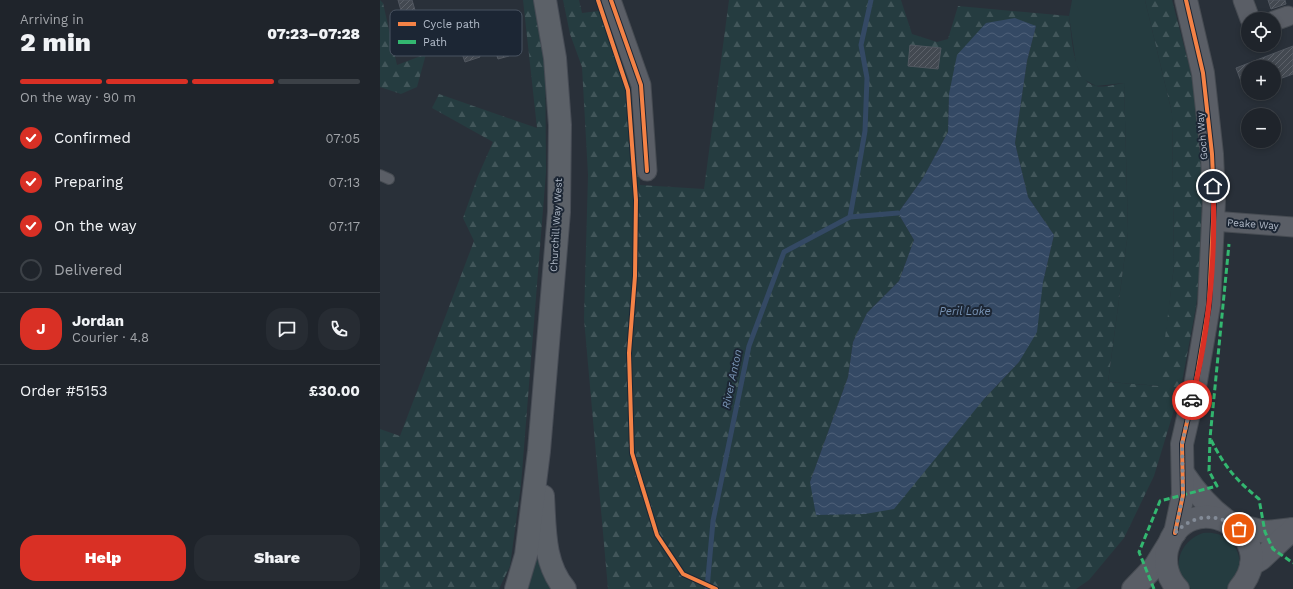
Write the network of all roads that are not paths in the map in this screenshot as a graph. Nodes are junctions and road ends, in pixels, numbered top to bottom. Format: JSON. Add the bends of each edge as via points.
{"nodes":[{"id":1,"x":545,"y":0,"type":"edge"},
{"id":2,"x":611,"y":0,"type":"edge"},
{"id":3,"x":1186,"y":0,"type":"edge"},
{"id":4,"x":1243,"y":0,"type":"edge"},
{"id":5,"x":1247,"y":12,"type":"edge"},
{"id":6,"x":647,"y":171,"type":"dead end"},
{"id":7,"x":1213,"y":221,"type":"junction"},
{"id":8,"x":1293,"y":227,"type":"edge"},
{"id":9,"x":539,"y":451,"type":"junction"},
{"id":10,"x":1183,"y":473,"type":"junction"},
{"id":11,"x":1230,"y":522,"type":"junction"},
{"id":12,"x":1293,"y":529,"type":"edge"},
{"id":13,"x":1172,"y":539,"type":"junction"},
{"id":14,"x":1246,"y":580,"type":"edge"},
{"id":15,"x":516,"y":589,"type":"edge"},
{"id":16,"x":565,"y":589,"type":"edge"},
{"id":17,"x":1133,"y":589,"type":"edge"},
{"id":18,"x":1178,"y":589,"type":"edge"}],
"edges":[{"from":1,"to":9,"type":"main road","name":"Churchill Way West","via":[[555,58],[560,132],[559,212]]},
{"from":2,"to":6,"type":"street","via":[[641,85]]},
{"from":3,"to":7,"type":"street","name":"Goch Way","via":[[1202,66],[1208,112],[1212,154]]},
{"from":4,"to":5,"type":"street"},
{"from":7,"to":8,"type":"street","name":"Peake Way"},
{"from":7,"to":10,"type":"street","name":"Goch Way","via":[[1209,305],[1197,379],[1182,444]]},
{"from":9,"to":15,"type":"main road","name":"Churchill Way West","via":[[526,556]]},
{"from":9,"to":16,"type":"main road","name":"Churchill Way West","via":[[548,556],[552,570]]},
{"from":10,"to":11,"type":"street","via":[[1214,512]]},
{"from":10,"to":13,"type":"street","name":"Goch Way","via":[[1183,495]]},
{"from":11,"to":12,"type":"street","via":[[1265,532]]},
{"from":11,"to":13,"type":"street","via":[[1211,517],[1195,519],[1181,527]]},
{"from":11,"to":14,"type":"street","via":[[1249,545]]},
{"from":12,"to":14,"type":"street"},
{"from":13,"to":17,"type":"street","via":[[1155,566]]},
{"from":13,"to":18,"type":"street","via":[[1166,562],[1170,579]]}]}
